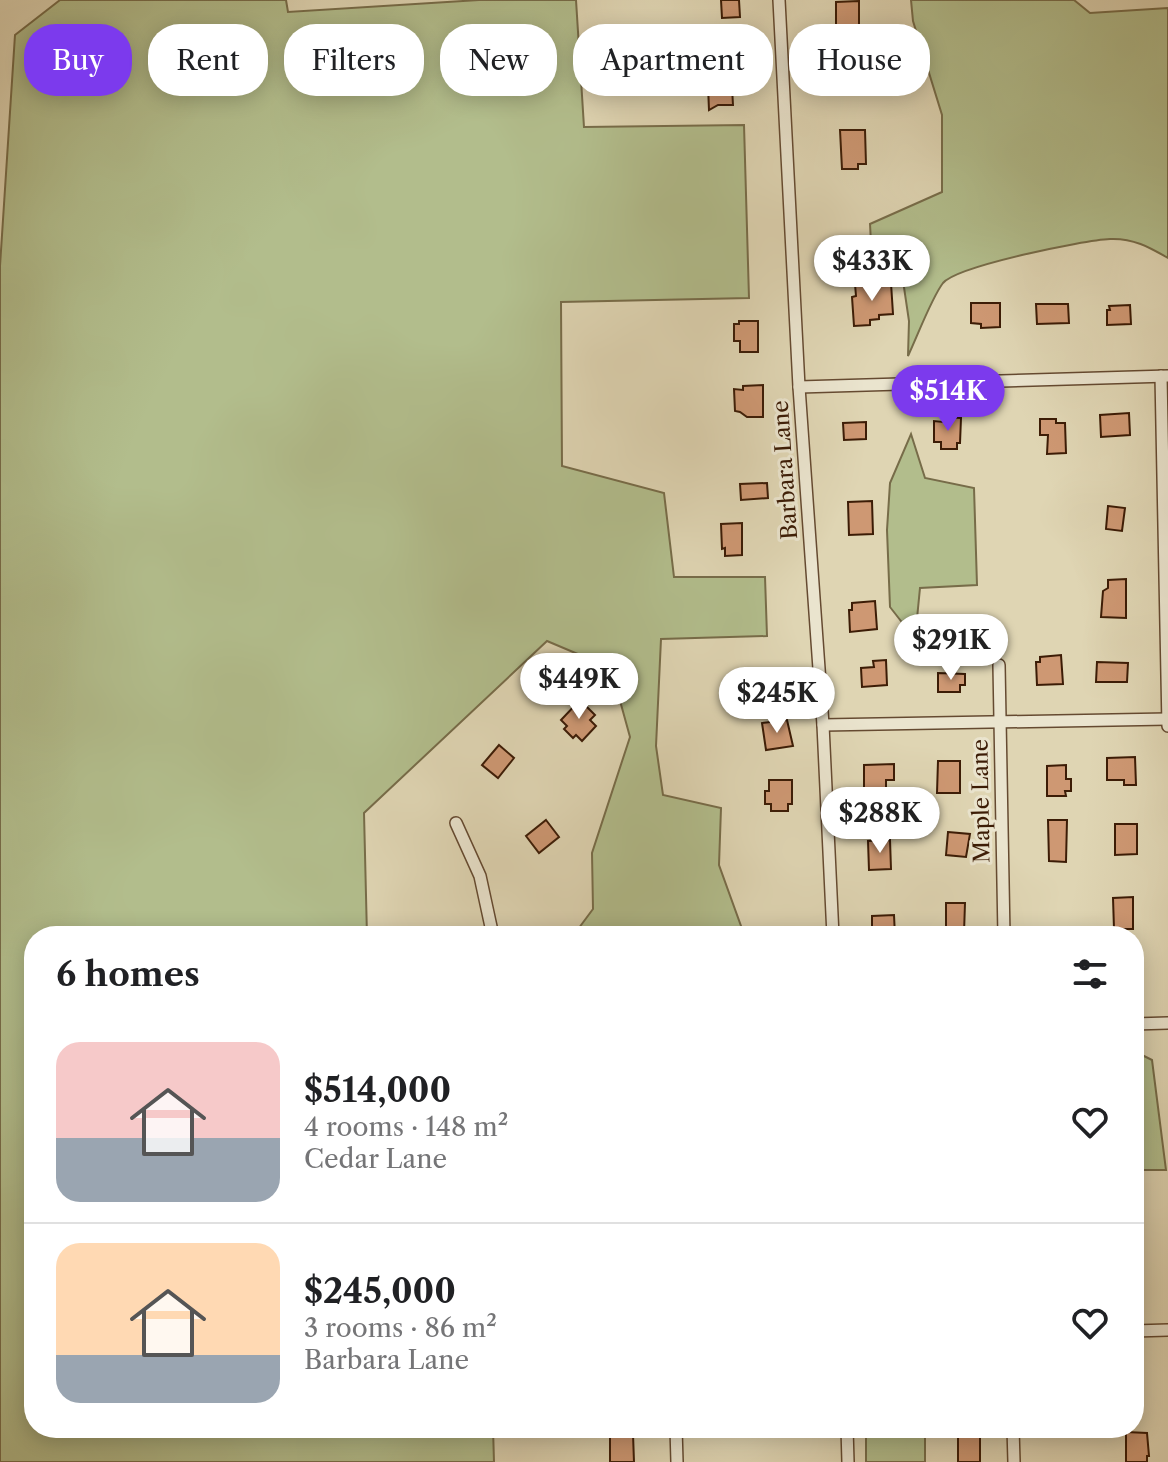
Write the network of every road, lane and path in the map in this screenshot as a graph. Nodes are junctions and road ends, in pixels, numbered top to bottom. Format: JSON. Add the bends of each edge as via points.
{"nodes":[{"id":1,"x":779,"y":0,"type":"edge"},
{"id":2,"x":1164,"y":376,"type":"edge"},
{"id":3,"x":799,"y":387,"type":"junction"},
{"id":4,"x":999,"y":665,"type":"dead end"},
{"id":5,"x":1168,"y":719,"type":"edge"},
{"id":6,"x":1000,"y":724,"type":"junction"},
{"id":7,"x":823,"y":725,"type":"junction"},
{"id":8,"x":1168,"y":726,"type":"edge"},
{"id":9,"x":456,"y":823,"type":"dead end"},
{"id":10,"x":491,"y":926,"type":"edge"},
{"id":11,"x":833,"y":926,"type":"edge"},
{"id":12,"x":1004,"y":926,"type":"edge"},
{"id":13,"x":1168,"y":1023,"type":"edge"},
{"id":14,"x":1144,"y":1024,"type":"edge"},
{"id":15,"x":1168,"y":1330,"type":"edge"},
{"id":16,"x":1144,"y":1331,"type":"edge"},
{"id":17,"x":676,"y":1438,"type":"edge"},
{"id":18,"x":847,"y":1438,"type":"edge"},
{"id":19,"x":1013,"y":1438,"type":"edge"},
{"id":20,"x":677,"y":1462,"type":"edge"},
{"id":21,"x":848,"y":1462,"type":"edge"},
{"id":22,"x":1014,"y":1462,"type":"edge"}],
"edges":[{"from":1,"to":3,"type":"street","name":"Barbara Lane"},
{"from":2,"to":3,"type":"street"},
{"from":2,"to":5,"type":"street"},
{"from":3,"to":7,"type":"street","name":"Barbara Lane"},
{"from":4,"to":6,"type":"street","name":"Maple Lane"},
{"from":5,"to":6,"type":"street"},
{"from":5,"to":8,"type":"street"},
{"from":6,"to":7,"type":"street"},
{"from":6,"to":12,"type":"street","name":"Maple Lane"},
{"from":7,"to":11,"type":"street","name":"Barbara Lane"},
{"from":9,"to":10,"type":"street","via":[[480,876]]},
{"from":13,"to":14,"type":"street"},
{"from":15,"to":16,"type":"street"},
{"from":17,"to":20,"type":"street"},
{"from":18,"to":21,"type":"street"},
{"from":19,"to":22,"type":"street"}]}
